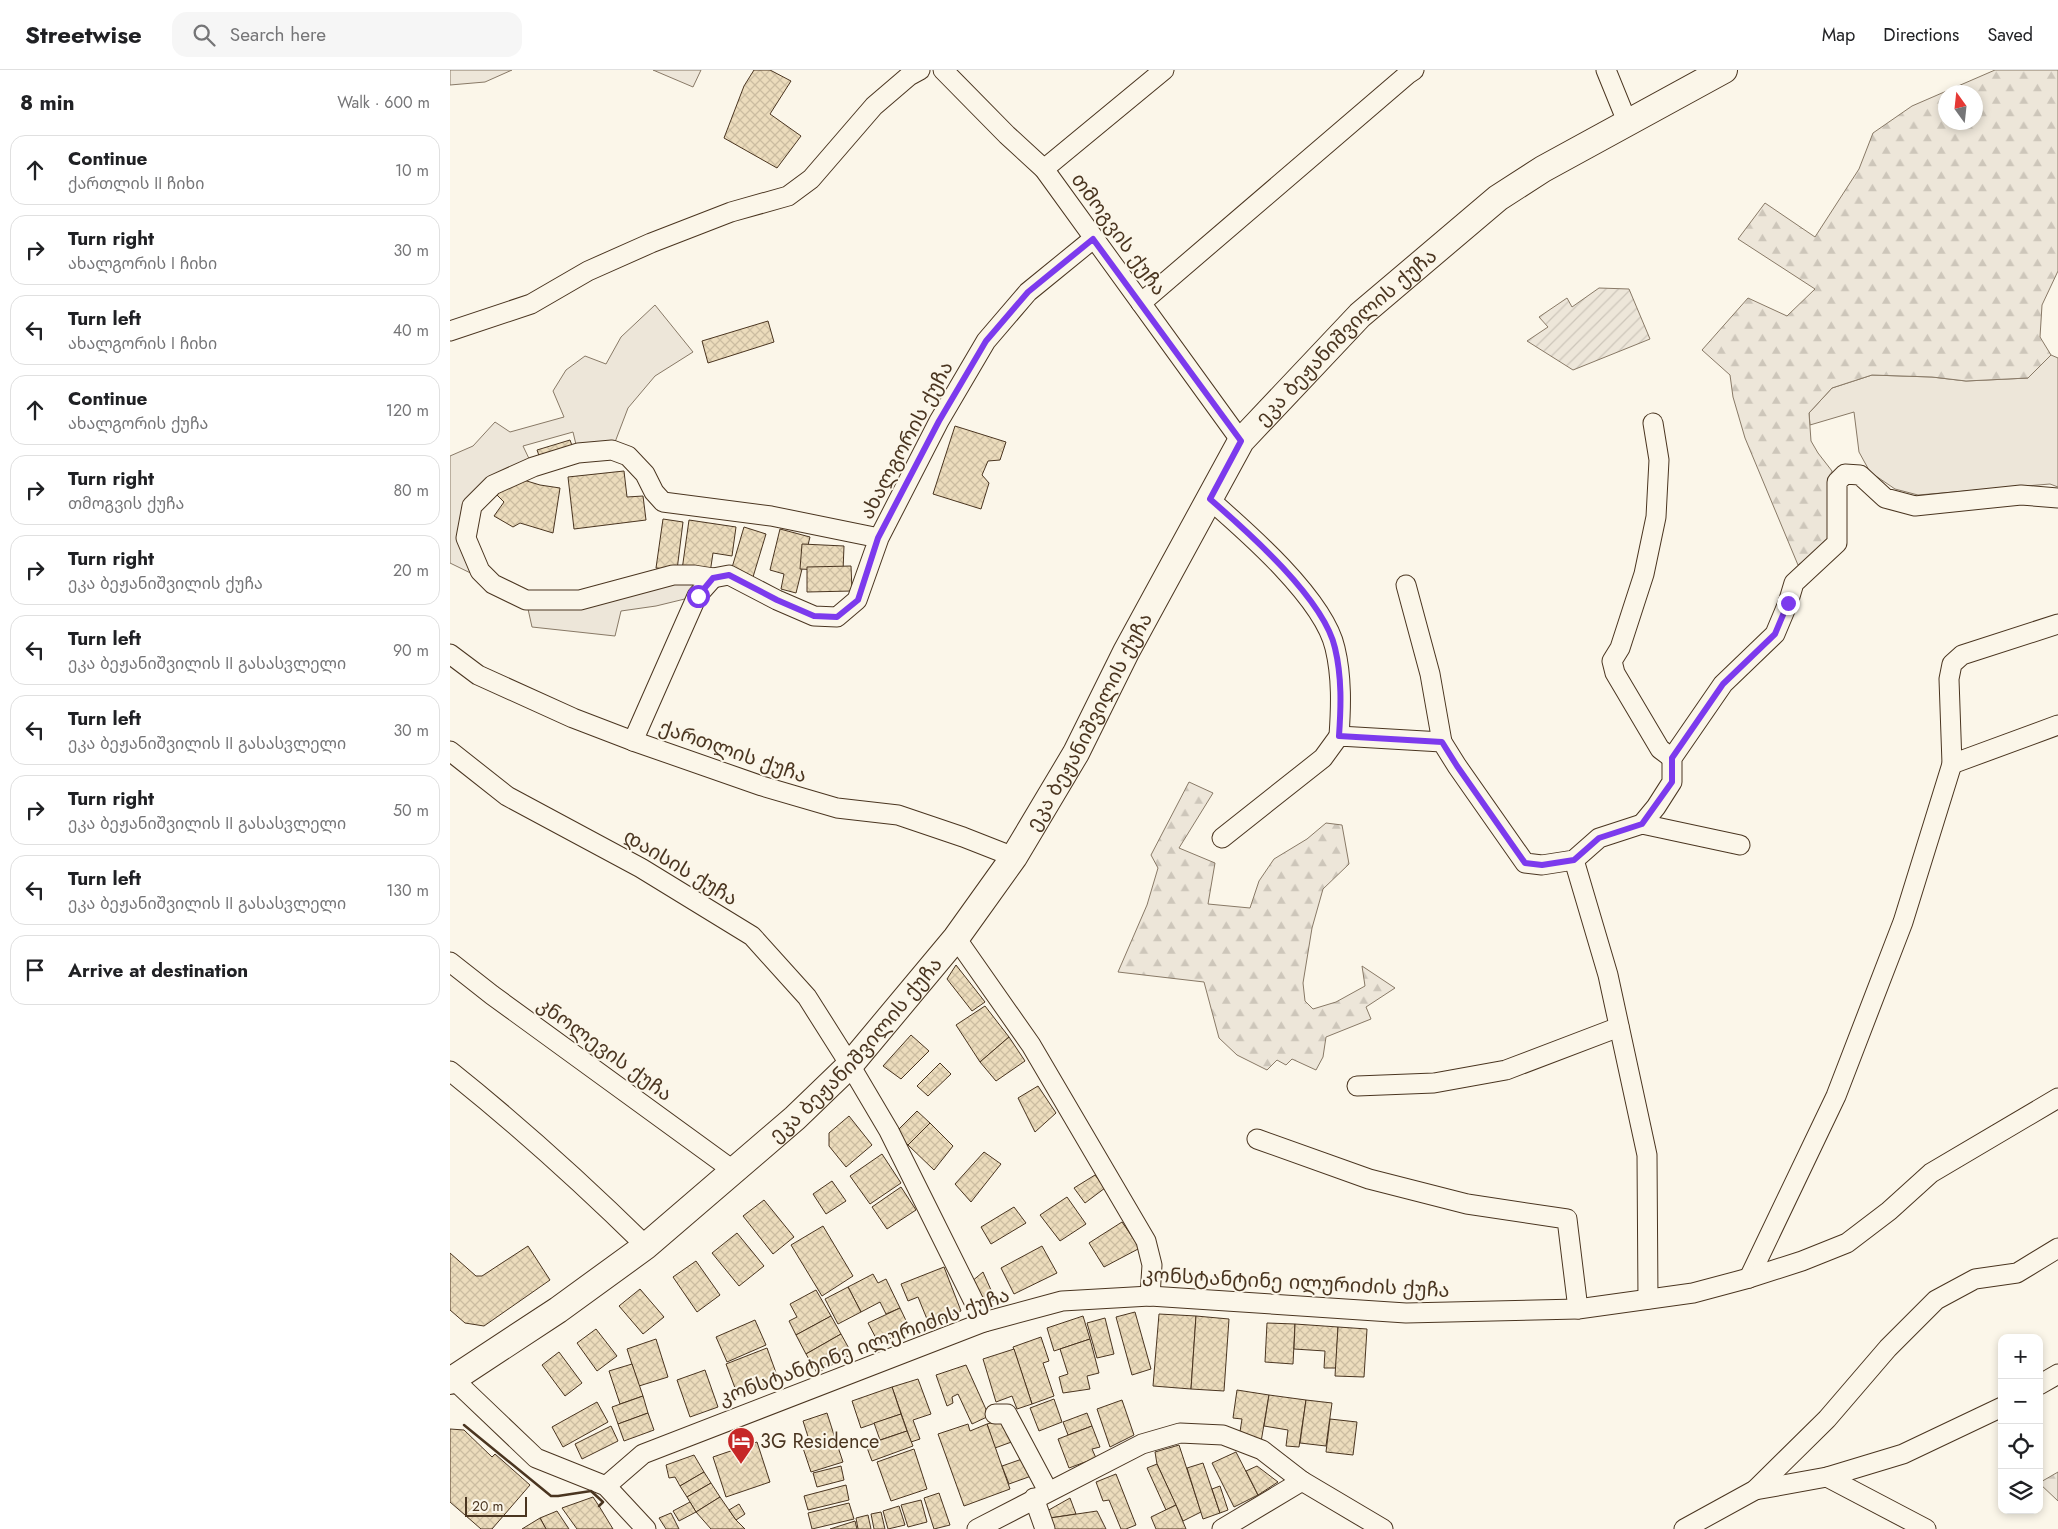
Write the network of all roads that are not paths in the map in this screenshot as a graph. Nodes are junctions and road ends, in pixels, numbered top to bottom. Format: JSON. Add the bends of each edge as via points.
{"nodes":[{"id":1,"x":920,"y":70,"type":"edge"},
{"id":2,"x":943,"y":70,"type":"edge"},
{"id":3,"x":1164,"y":70,"type":"edge"},
{"id":4,"x":1414,"y":70,"type":"edge"},
{"id":5,"x":1606,"y":70,"type":"edge"},
{"id":6,"x":1724,"y":70,"type":"edge"},
{"id":7,"x":1628,"y":124,"type":"junction"},
{"id":8,"x":1044,"y":169,"type":"junction"},
{"id":9,"x":1093,"y":239,"type":"junction"},
{"id":10,"x":1141,"y":303,"type":"junction"},
{"id":11,"x":450,"y":331,"type":"edge"},
{"id":12,"x":1653,"y":423,"type":"dead end"},
{"id":13,"x":1241,"y":441,"type":"junction"},
{"id":14,"x":2058,"y":498,"type":"edge"},
{"id":15,"x":1210,"y":499,"type":"junction"},
{"id":16,"x":878,"y":538,"type":"junction"},
{"id":17,"x":713,"y":578,"type":"junction"},
{"id":18,"x":1406,"y":585,"type":"dead end"},
{"id":19,"x":2058,"y":624,"type":"edge"},
{"id":20,"x":450,"y":654,"type":"edge"},
{"id":21,"x":2058,"y":725,"type":"edge"},
{"id":22,"x":1339,"y":736,"type":"junction"},
{"id":23,"x":633,"y":741,"type":"junction"},
{"id":24,"x":1442,"y":742,"type":"junction"},
{"id":25,"x":450,"y":751,"type":"edge"},
{"id":26,"x":1672,"y":758,"type":"junction"},
{"id":27,"x":1952,"y":764,"type":"junction"},
{"id":28,"x":1642,"y":824,"type":"junction"},
{"id":29,"x":1222,"y":838,"type":"dead end"},
{"id":30,"x":1740,"y":845,"type":"dead end"},
{"id":31,"x":1014,"y":857,"type":"junction"},
{"id":32,"x":1574,"y":860,"type":"junction"},
{"id":33,"x":956,"y":938,"type":"junction"},
{"id":34,"x":450,"y":962,"type":"edge"},
{"id":35,"x":1620,"y":1027,"type":"junction"},
{"id":36,"x":850,"y":1065,"type":"junction"},
{"id":37,"x":450,"y":1071,"type":"edge"},
{"id":38,"x":1357,"y":1086,"type":"dead end"},
{"id":39,"x":2058,"y":1098,"type":"edge"},
{"id":40,"x":1257,"y":1139,"type":"dead end"},
{"id":41,"x":734,"y":1170,"type":"junction"},
{"id":42,"x":646,"y":1246,"type":"junction"},
{"id":43,"x":2058,"y":1248,"type":"edge"},
{"id":44,"x":1749,"y":1278,"type":"junction"},
{"id":45,"x":1150,"y":1296,"type":"junction"},
{"id":46,"x":1648,"y":1299,"type":"junction"},
{"id":47,"x":1578,"y":1310,"type":"junction"},
{"id":48,"x":984,"y":1322,"type":"junction"},
{"id":49,"x":2058,"y":1374,"type":"edge"},
{"id":50,"x":451,"y":1379,"type":"edge"},
{"id":51,"x":2043,"y":1383,"type":"edge"},
{"id":52,"x":1998,"y":1409,"type":"edge"},
{"id":53,"x":995,"y":1414,"type":"dead end"},
{"id":54,"x":1827,"y":1477,"type":"junction"},
{"id":55,"x":1302,"y":1480,"type":"junction"},
{"id":56,"x":606,"y":1486,"type":"junction"},
{"id":57,"x":1755,"y":1490,"type":"junction"},
{"id":58,"x":1041,"y":1495,"type":"junction"},
{"id":59,"x":646,"y":1529,"type":"edge"},
{"id":60,"x":977,"y":1529,"type":"edge"},
{"id":61,"x":1045,"y":1529,"type":"edge"},
{"id":62,"x":1222,"y":1529,"type":"edge"},
{"id":63,"x":1383,"y":1529,"type":"edge"},
{"id":64,"x":1684,"y":1529,"type":"edge"},
{"id":65,"x":1926,"y":1529,"type":"edge"}],
"edges":[{"from":1,"to":11,"type":"street","via":[[874,106],[811,180],[788,196],[730,212],[651,243],[588,271],[531,304]]},
{"from":2,"to":8,"type":"street","name":"თმოგვის ქუჩა"},
{"from":3,"to":8,"type":"street"},
{"from":4,"to":10,"type":"street"},
{"from":5,"to":7,"type":"street"},
{"from":6,"to":7,"type":"street","name":"ეკა ბეჟანიშვილის ქუჩა"},
{"from":7,"to":13,"type":"street","name":"ეკა ბეჟანიშვილის ქუჩა","via":[[1543,169],[1498,198],[1360,315]]},
{"from":8,"to":9,"type":"street","name":"თმოგვის ქუჩა"},
{"from":9,"to":10,"type":"street","name":"თმოგვის ქუჩა"},
{"from":9,"to":16,"type":"street","name":"ახალგორის ქუჩა","via":[[1028,292],[986,341],[939,421]]},
{"from":10,"to":13,"type":"street","name":"თმოგვის ქუჩა"},
{"from":12,"to":26,"type":"street","via":[[1659,460],[1656,517],[1644,574],[1620,648],[1612,661],[1615,673],[1660,749]]},
{"from":13,"to":15,"type":"street","name":"ეკა ბეჟანიშვილის ქუჩა"},
{"from":14,"to":26,"type":"street","via":[[2021,495],[1915,506],[1884,498],[1860,475],[1845,474],[1837,482],[1837,542],[1794,583],[1775,634],[1723,684]]},
{"from":15,"to":22,"type":"street","via":[[1253,536],[1319,611],[1335,647],[1341,704]]},
{"from":15,"to":31,"type":"street","name":"ეკა ბეჟანიშვილის ქუჩა","via":[[1126,652],[1076,753]]},
{"from":16,"to":17,"type":"street","via":[[858,600],[837,617],[814,616],[729,575]]},
{"from":16,"to":17,"type":"street","name":"ახალგორის ქუჩა","via":[[771,516],[663,502],[645,474],[628,456],[612,450],[578,453],[533,467],[493,485],[472,506],[466,538],[480,571],[493,584],[526,600],[580,600],[672,575]]},
{"from":17,"to":23,"type":"street","via":[[698,596]]},
{"from":18,"to":24,"type":"street","via":[[1430,674]]},
{"from":19,"to":27,"type":"street","via":[[1962,655],[1952,664],[1949,679]]},
{"from":20,"to":23,"type":"street","name":"ქართლის ქუჩა","via":[[478,675]]},
{"from":21,"to":27,"type":"street"},
{"from":22,"to":24,"type":"street"},
{"from":22,"to":29,"type":"street","via":[[1323,758]]},
{"from":23,"to":31,"type":"street","name":"ქართლის ქუჩა","via":[[762,786],[838,808],[898,815]]},
{"from":24,"to":32,"type":"street","via":[[1525,863],[1542,865]]},
{"from":25,"to":36,"type":"street","name":"დაისის ქუჩა","via":[[507,796],[641,868],[752,936],[807,997]]},
{"from":26,"to":28,"type":"street","via":[[1672,782]]},
{"from":27,"to":44,"type":"street","via":[[1903,922],[1836,1096]]},
{"from":28,"to":30,"type":"street"},
{"from":28,"to":32,"type":"street","via":[[1599,838]]},
{"from":31,"to":33,"type":"street","name":"ეკა ბეჟანიშვილის ქუჩა"},
{"from":32,"to":35,"type":"street"},
{"from":33,"to":36,"type":"street","name":"ეკა ბეჟანიშვილის ქუჩა"},
{"from":33,"to":45,"type":"street","via":[[1031,1045],[1146,1241],[1152,1265]]},
{"from":34,"to":41,"type":"street","name":"კნოლევის ქუჩა"},
{"from":35,"to":38,"type":"street","via":[[1506,1070],[1434,1083]]},
{"from":35,"to":46,"type":"street","via":[[1647,1155]]},
{"from":36,"to":41,"type":"street","name":"ეკა ბეჟანიშვილის ქუჩა"},
{"from":36,"to":48,"type":"street","name":"დაისის ქუჩა","via":[[889,1131]]},
{"from":37,"to":42,"type":"street","via":[[584,1185]]},
{"from":39,"to":44,"type":"street","name":"კონსტანტინე ილურიძის ქუჩა","via":[[1931,1173],[1847,1243]]},
{"from":40,"to":47,"type":"street","via":[[1369,1178],[1458,1202],[1567,1219]]},
{"from":41,"to":42,"type":"street","name":"ეკა ბეჟანიშვილის ქუჩა"},
{"from":42,"to":50,"type":"street","name":"ეკა ბეჟანიშვილის ქუჩა","via":[[573,1299]]},
{"from":43,"to":57,"type":"street","via":[[2018,1273],[1975,1279],[1936,1300],[1888,1348],[1827,1419]]},
{"from":44,"to":46,"type":"street","name":"კონსტანტინე ილურიძის ქუჩა","via":[[1693,1293]]},
{"from":45,"to":47,"type":"street","name":"კონსტანტინე ილურიძის ქუჩა","via":[[1406,1313]]},
{"from":45,"to":48,"type":"street","name":"კონსტანტინე ილურიძის ქუჩა","via":[[1062,1301]]},
{"from":46,"to":47,"type":"street","name":"კონსტანტინე ილურიძის ქუჩა"},
{"from":48,"to":56,"type":"street","name":"კონსტანტინე ილურიძის ქუჩა","via":[[644,1454]]},
{"from":49,"to":51,"type":"street"},
{"from":50,"to":56,"type":"street","via":[[536,1458]]},
{"from":52,"to":54,"type":"street","via":[[1903,1454]]},
{"from":53,"to":58,"type":"street","via":[[1006,1414]]},
{"from":54,"to":57,"type":"street"},
{"from":54,"to":65,"type":"street"},
{"from":55,"to":58,"type":"street","via":[[1262,1450],[1223,1435],[1180,1433],[1142,1444]]},
{"from":55,"to":62,"type":"street"},
{"from":55,"to":63,"type":"street"},
{"from":56,"to":59,"type":"street"},
{"from":57,"to":64,"type":"street"},
{"from":58,"to":60,"type":"street"},
{"from":58,"to":61,"type":"street"}]}
